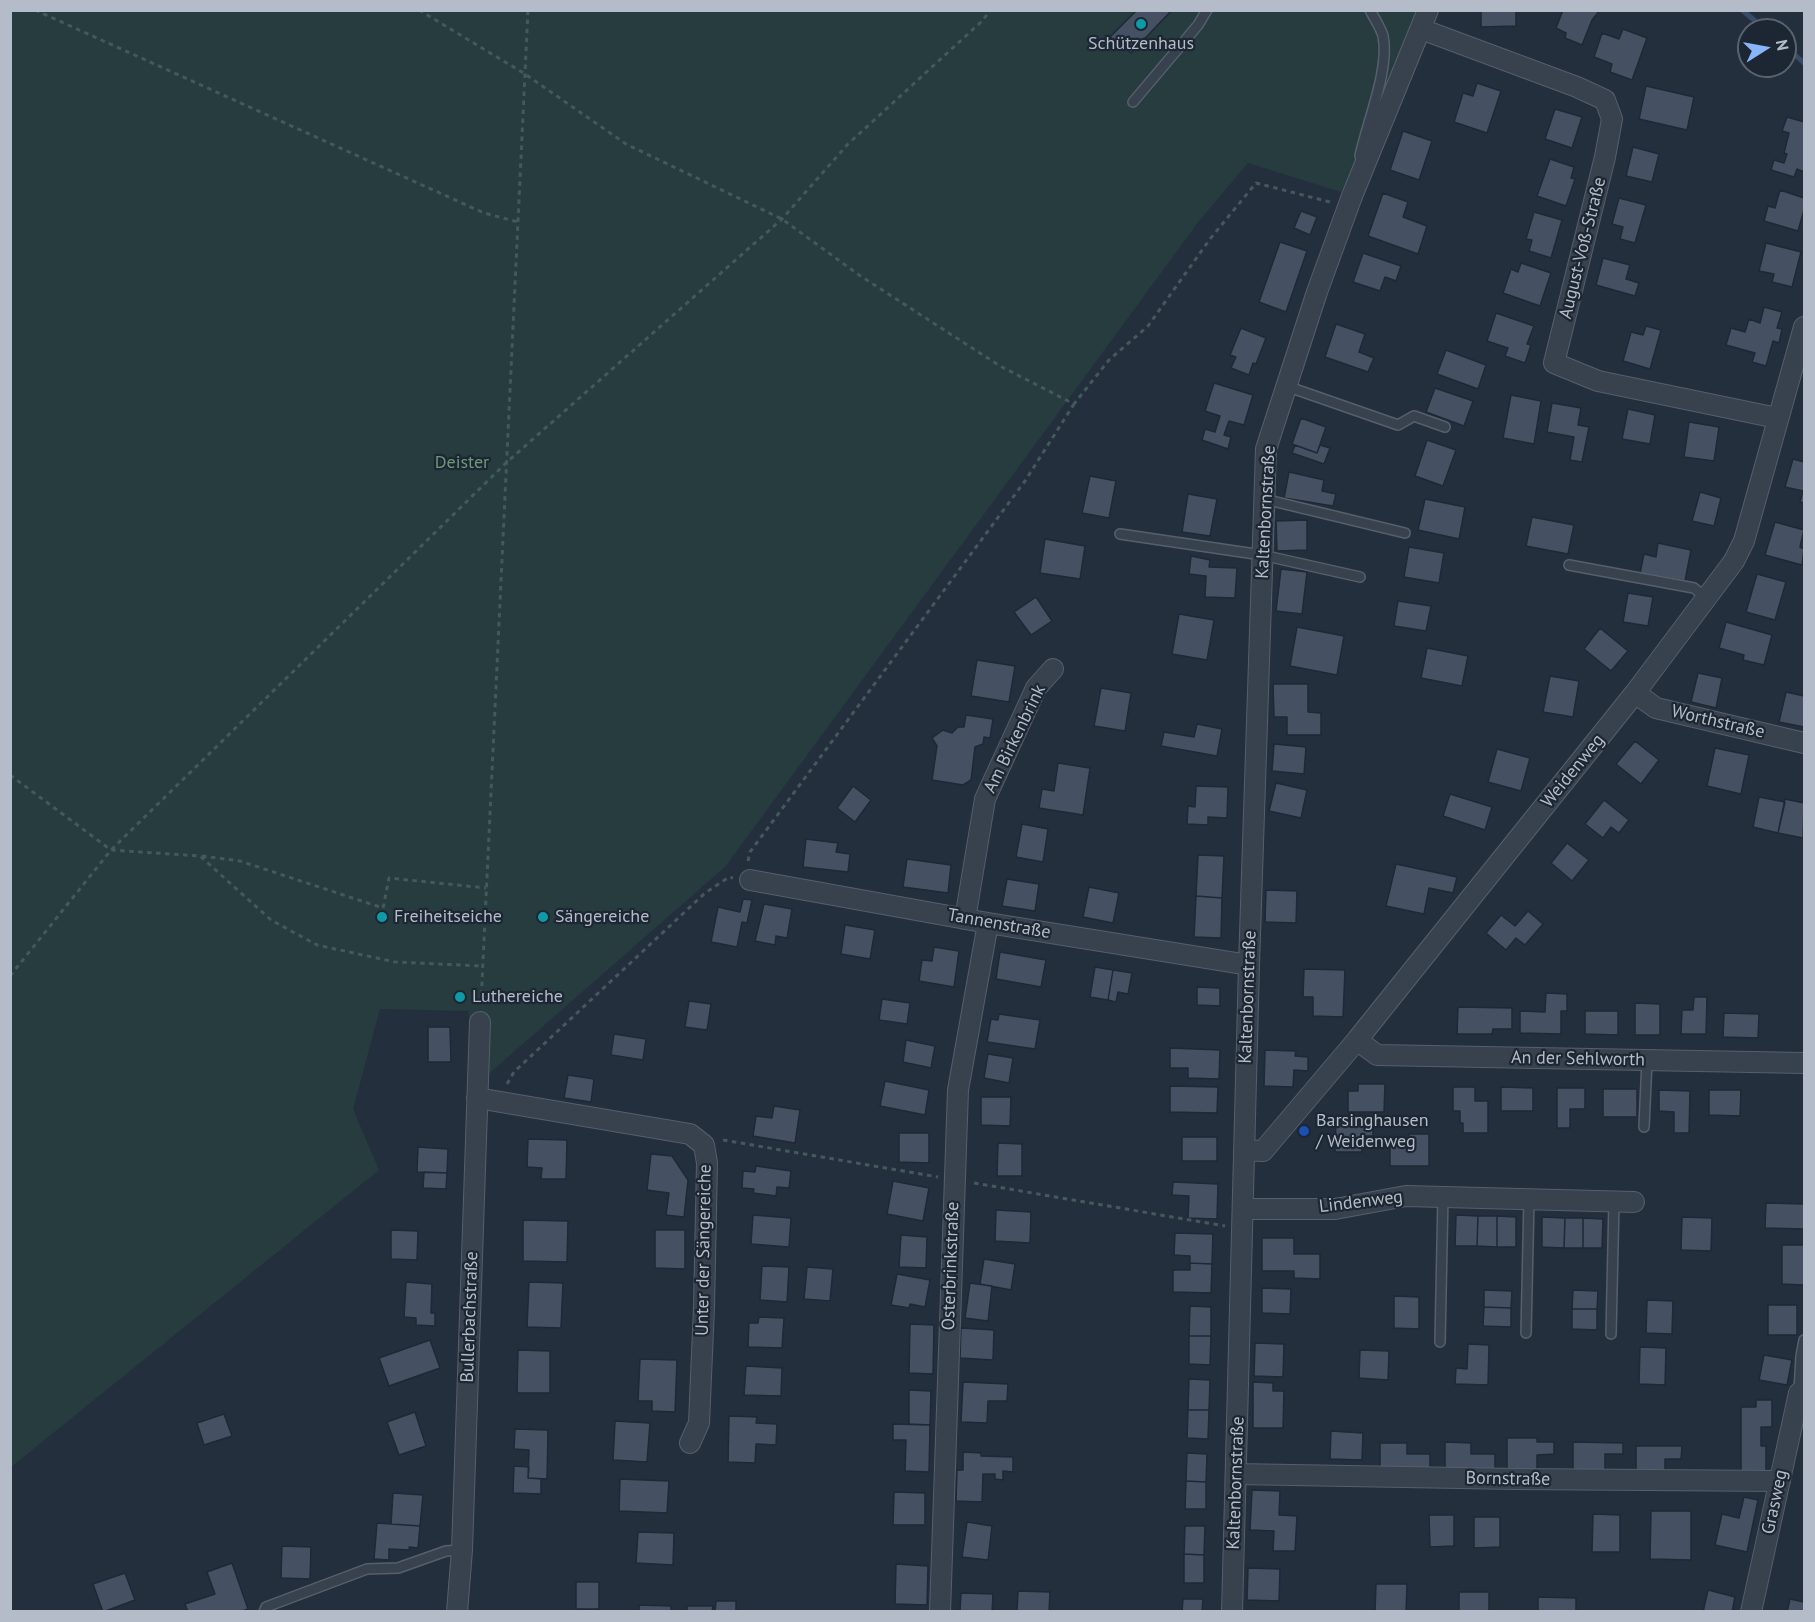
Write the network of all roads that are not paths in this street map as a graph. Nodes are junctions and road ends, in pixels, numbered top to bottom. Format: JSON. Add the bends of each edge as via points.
{"nodes":[{"id":1,"x":1207,"y":10,"type":"edge"},
{"id":2,"x":1370,"y":10,"type":"edge"},
{"id":3,"x":1424,"y":20,"type":"edge"},
{"id":4,"x":1133,"y":102,"type":"dead end"},
{"id":5,"x":1350,"y":201,"type":"junction"},
{"id":6,"x":1804,"y":327,"type":"edge"},
{"id":7,"x":1799,"y":364,"type":"edge"},
{"id":8,"x":1286,"y":386,"type":"junction"},
{"id":9,"x":1777,"y":418,"type":"junction"},
{"id":10,"x":1445,"y":427,"type":"dead end"},
{"id":11,"x":1264,"y":500,"type":"junction"},
{"id":12,"x":1406,"y":533,"type":"dead end"},
{"id":13,"x":1119,"y":534,"type":"dead end"},
{"id":14,"x":1262,"y":555,"type":"junction"},
{"id":15,"x":1569,"y":565,"type":"dead end"},
{"id":16,"x":1360,"y":577,"type":"dead end"},
{"id":17,"x":1706,"y":598,"type":"junction"},
{"id":18,"x":1053,"y":669,"type":"dead end"},
{"id":19,"x":1635,"y":693,"type":"junction"},
{"id":20,"x":1804,"y":742,"type":"edge"},
{"id":21,"x":750,"y":880,"type":"road end"},
{"id":22,"x":965,"y":919,"type":"junction"},
{"id":23,"x":988,"y":923,"type":"junction"},
{"id":24,"x":1249,"y":965,"type":"junction"},
{"id":25,"x":480,"y":1022,"type":"road end"},
{"id":26,"x":1357,"y":1040,"type":"junction"},
{"id":27,"x":1647,"y":1060,"type":"junction"},
{"id":28,"x":1804,"y":1063,"type":"edge"},
{"id":29,"x":487,"y":1099,"type":"junction"},
{"id":30,"x":1644,"y":1127,"type":"dead end"},
{"id":31,"x":1244,"y":1150,"type":"junction"},
{"id":32,"x":1443,"y":1196,"type":"junction"},
{"id":33,"x":1529,"y":1199,"type":"junction"},
{"id":34,"x":1624,"y":1202,"type":"joint"},
{"id":35,"x":1243,"y":1209,"type":"junction"},
{"id":36,"x":1526,"y":1333,"type":"dead end"},
{"id":37,"x":1611,"y":1334,"type":"dead end"},
{"id":38,"x":1804,"y":1340,"type":"edge"},
{"id":39,"x":1440,"y":1342,"type":"dead end"},
{"id":40,"x":1802,"y":1391,"type":"edge"},
{"id":41,"x":690,"y":1443,"type":"dead end"},
{"id":42,"x":1236,"y":1474,"type":"junction"},
{"id":43,"x":1780,"y":1481,"type":"junction"},
{"id":44,"x":462,"y":1550,"type":"junction"},
{"id":45,"x":264,"y":1611,"type":"edge"},
{"id":46,"x":457,"y":1611,"type":"edge"},
{"id":47,"x":940,"y":1611,"type":"edge"},
{"id":48,"x":1232,"y":1611,"type":"edge"},
{"id":49,"x":1751,"y":1611,"type":"edge"}],
"edges":[{"from":1,"to":4,"type":"lane"},
{"from":2,"to":5,"type":"lane","via":[[1383,36],[1383,62]]},
{"from":3,"to":5,"type":"street","name":"Kaltenbornstraße"},
{"from":3,"to":9,"type":"street","name":"August-Voß-Straße","via":[[1605,99],[1612,119],[1605,157],[1554,363],[1598,381]]},
{"from":5,"to":8,"type":"street","name":"Kaltenbornstraße"},
{"from":6,"to":7,"type":"street","name":"Weidenweg"},
{"from":7,"to":9,"type":"street","name":"Weidenweg"},
{"from":8,"to":10,"type":"lane","via":[[1398,425],[1414,416]]},
{"from":8,"to":11,"type":"street","name":"Kaltenbornstraße","via":[[1266,449]]},
{"from":9,"to":17,"type":"street","name":"Weidenweg","via":[[1744,541]]},
{"from":11,"to":12,"type":"lane"},
{"from":11,"to":14,"type":"street","name":"Kaltenbornstraße"},
{"from":13,"to":14,"type":"lane"},
{"from":14,"to":16,"type":"lane"},
{"from":14,"to":24,"type":"street","name":"Kaltenbornstraße"},
{"from":15,"to":17,"type":"lane","via":[[1694,588]]},
{"from":17,"to":19,"type":"street","name":"Weidenweg"},
{"from":18,"to":22,"type":"street","name":"Am Birkenbrink","via":[[1036,688],[985,799]]},
{"from":19,"to":20,"type":"street","name":"Worthstraße","via":[[1656,708]]},
{"from":19,"to":26,"type":"street","name":"Weidenweg"},
{"from":21,"to":22,"type":"street","name":"Tannenstraße"},
{"from":22,"to":23,"type":"street","name":"Tannenstraße"},
{"from":23,"to":24,"type":"street","name":"Tannenstraße"},
{"from":23,"to":47,"type":"street","name":"Osterbrinkstraße","via":[[958,1090]]},
{"from":24,"to":31,"type":"street","name":"Kaltenbornstraße"},
{"from":25,"to":29,"type":"street","name":"Bullerbachstraße"},
{"from":26,"to":27,"type":"street","name":"An der Sehlworth","via":[[1377,1055]]},
{"from":26,"to":31,"type":"street","name":"Weidenweg","via":[[1263,1151]]},
{"from":27,"to":28,"type":"street","name":"An der Sehlworth"},
{"from":27,"to":30,"type":"lane"},
{"from":29,"to":41,"type":"street","name":"Unter der Sängereiche","via":[[690,1134],[704,1145],[699,1423]]},
{"from":29,"to":44,"type":"street","name":"Bullerbachstraße"},
{"from":31,"to":35,"type":"street","name":"Kaltenbornstraße"},
{"from":32,"to":33,"type":"street","name":"Lindenweg"},
{"from":32,"to":35,"type":"street","name":"Lindenweg","via":[[1406,1196],[1335,1209]]},
{"from":32,"to":39,"type":"lane"},
{"from":33,"to":34,"type":"street","name":"Lindenweg"},
{"from":33,"to":36,"type":"lane"},
{"from":34,"to":37,"type":"lane","name":"Lindenweg"},
{"from":35,"to":42,"type":"street","name":"Kaltenbornstraße"},
{"from":38,"to":40,"type":"lane","name":"Grasweg"},
{"from":40,"to":43,"type":"street","name":"Grasweg"},
{"from":42,"to":43,"type":"street","name":"Bornstraße"},
{"from":42,"to":48,"type":"street","name":"Kaltenbornstraße"},
{"from":43,"to":49,"type":"street","name":"Grasweg"},
{"from":44,"to":45,"type":"lane","via":[[446,1551],[399,1568],[367,1569]]},
{"from":44,"to":46,"type":"street","name":"Bullerbachstraße"}]}
